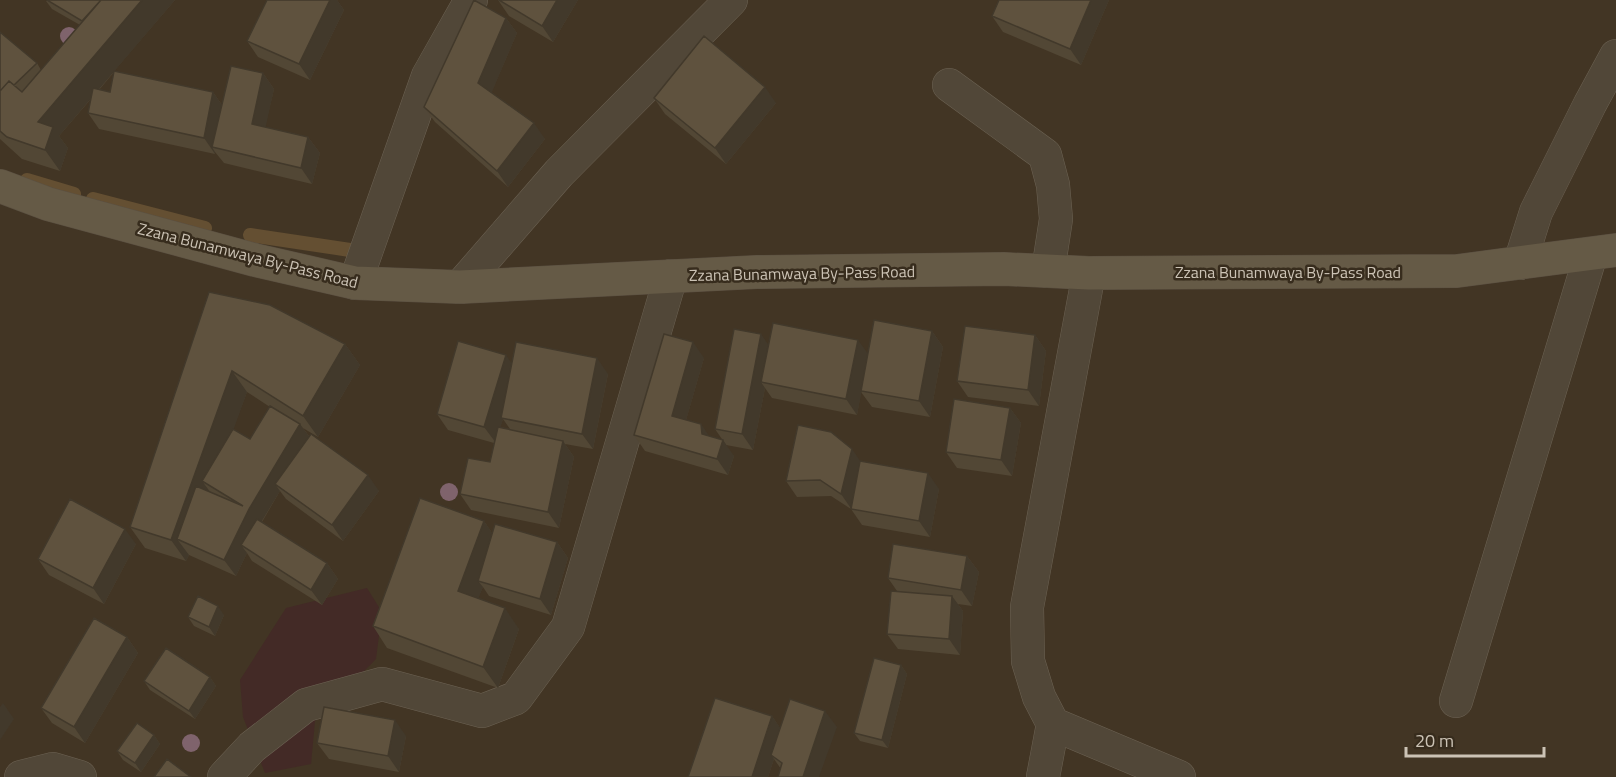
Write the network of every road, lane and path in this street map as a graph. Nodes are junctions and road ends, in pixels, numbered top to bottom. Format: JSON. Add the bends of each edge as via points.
{"nodes":[{"id":1,"x":471,"y":0,"type":"edge"},
{"id":2,"x":731,"y":0,"type":"edge"},
{"id":3,"x":1616,"y":56,"type":"edge"},
{"id":4,"x":949,"y":85,"type":"dead end"},
{"id":5,"x":0,"y":186,"type":"edge"},
{"id":6,"x":1603,"y":252,"type":"edge"},
{"id":7,"x":1520,"y":263,"type":"junction"},
{"id":8,"x":1048,"y":271,"type":"junction"},
{"id":9,"x":1089,"y":273,"type":"junction"},
{"id":10,"x":671,"y":276,"type":"junction"},
{"id":11,"x":355,"y":283,"type":"junction"},
{"id":12,"x":460,"y":287,"type":"junction"},
{"id":13,"x":1456,"y":701,"type":"dead end"},
{"id":14,"x":1053,"y":724,"type":"junction"},
{"id":15,"x":21,"y":777,"type":"edge"},
{"id":16,"x":80,"y":777,"type":"edge"},
{"id":17,"x":224,"y":777,"type":"edge"},
{"id":18,"x":1043,"y":777,"type":"edge"},
{"id":19,"x":1179,"y":777,"type":"edge"}],
"edges":[{"from":1,"to":11,"type":"street","via":[[428,76]]},
{"from":2,"to":12,"type":"street","via":[[559,173]]},
{"from":3,"to":7,"type":"street","via":[[1536,212]]},
{"from":4,"to":8,"type":"street","via":[[1045,155],[1056,219]]},
{"from":5,"to":11,"type":"street","name":"Zzana Bunamwaya By-Pass Road","via":[[48,204]]},
{"from":6,"to":7,"type":"street","name":"Zzana Bunamwaya By-Pass Road"},
{"from":6,"to":13,"type":"street"},
{"from":7,"to":9,"type":"street","name":"Zzana Bunamwaya By-Pass Road","via":[[1457,272]]},
{"from":8,"to":9,"type":"street","name":"Zzana Bunamwaya By-Pass Road"},
{"from":8,"to":10,"type":"street","name":"Zzana Bunamwaya By-Pass Road","via":[[781,271]]},
{"from":9,"to":14,"type":"street","via":[[1027,607],[1028,661],[1039,697]]},
{"from":10,"to":12,"type":"street","name":"Zzana Bunamwaya By-Pass Road"},
{"from":10,"to":17,"type":"street","via":[[568,627],[516,698],[482,711],[382,684],[306,705],[252,747]]},
{"from":11,"to":12,"type":"street","name":"Zzana Bunamwaya By-Pass Road"},
{"from":14,"to":18,"type":"street"},
{"from":14,"to":19,"type":"street"},
{"from":15,"to":16,"type":"street","via":[[52,769]]}]}
